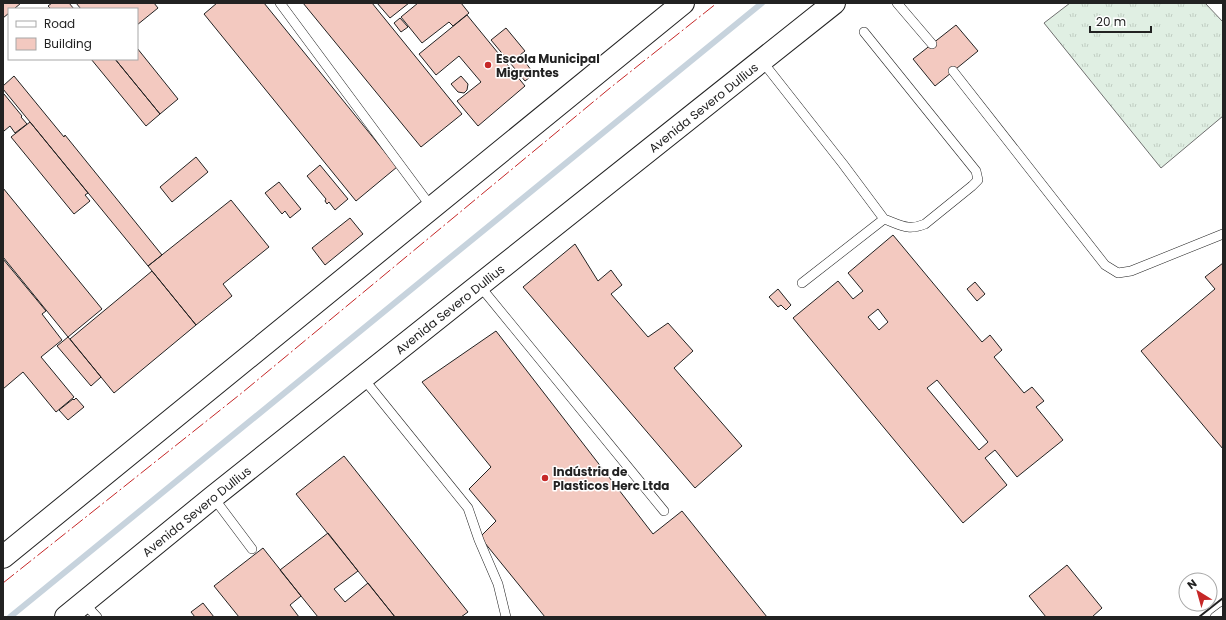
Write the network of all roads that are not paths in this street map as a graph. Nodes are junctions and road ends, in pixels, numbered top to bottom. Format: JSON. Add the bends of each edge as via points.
{"nodes":[{"id":1,"x":280,"y":3,"type":"edge"},
{"id":2,"x":682,"y":3,"type":"edge"},
{"id":3,"x":834,"y":3,"type":"edge"},
{"id":4,"x":897,"y":3,"type":"edge"},
{"id":5,"x":864,"y":32,"type":"dead end"},
{"id":6,"x":932,"y":44,"type":"dead end"},
{"id":7,"x":762,"y":61,"type":"junction"},
{"id":8,"x":953,"y":71,"type":"dead end"},
{"id":9,"x":432,"y":208,"type":"junction"},
{"id":10,"x":884,"y":219,"type":"junction"},
{"id":11,"x":1223,"y":234,"type":"edge"},
{"id":12,"x":802,"y":283,"type":"dead end"},
{"id":13,"x":479,"y":285,"type":"junction"},
{"id":14,"x":363,"y":378,"type":"junction"},
{"id":15,"x":213,"y":497,"type":"junction"},
{"id":16,"x":664,"y":511,"type":"dead end"},
{"id":17,"x":252,"y":549,"type":"dead end"},
{"id":18,"x":3,"y":557,"type":"edge"},
{"id":19,"x":90,"y":609,"type":"edge"},
{"id":20,"x":1223,"y":611,"type":"edge"},
{"id":21,"x":66,"y":617,"type":"edge"},
{"id":22,"x":506,"y":617,"type":"edge"},
{"id":23,"x":1215,"y":617,"type":"edge"}],
"edges":[{"from":1,"to":9,"type":"lane"},
{"from":2,"to":9,"type":"main road"},
{"from":3,"to":7,"type":"main road","name":"Avenida Severo Dullius"},
{"from":4,"to":6,"type":"lane"},
{"from":5,"to":10,"type":"lane","via":[[976,172],[978,180],[925,224],[915,228],[906,227]]},
{"from":7,"to":10,"type":"lane"},
{"from":7,"to":13,"type":"main road","name":"Avenida Severo Dullius"},
{"from":8,"to":11,"type":"lane","via":[[1105,265],[1118,273],[1131,271]]},
{"from":9,"to":18,"type":"main road"},
{"from":10,"to":12,"type":"lane"},
{"from":13,"to":14,"type":"main road","name":"Avenida Severo Dullius"},
{"from":13,"to":16,"type":"lane"},
{"from":14,"to":15,"type":"main road","name":"Avenida Severo Dullius"},
{"from":14,"to":22,"type":"lane","via":[[468,508],[498,584]]},
{"from":15,"to":17,"type":"lane"},
{"from":15,"to":19,"type":"main road","name":"Avenida Severo Dullius"},
{"from":19,"to":21,"type":"main road","name":"Avenida Severo Dullius"},
{"from":20,"to":23,"type":"lane"}]}
